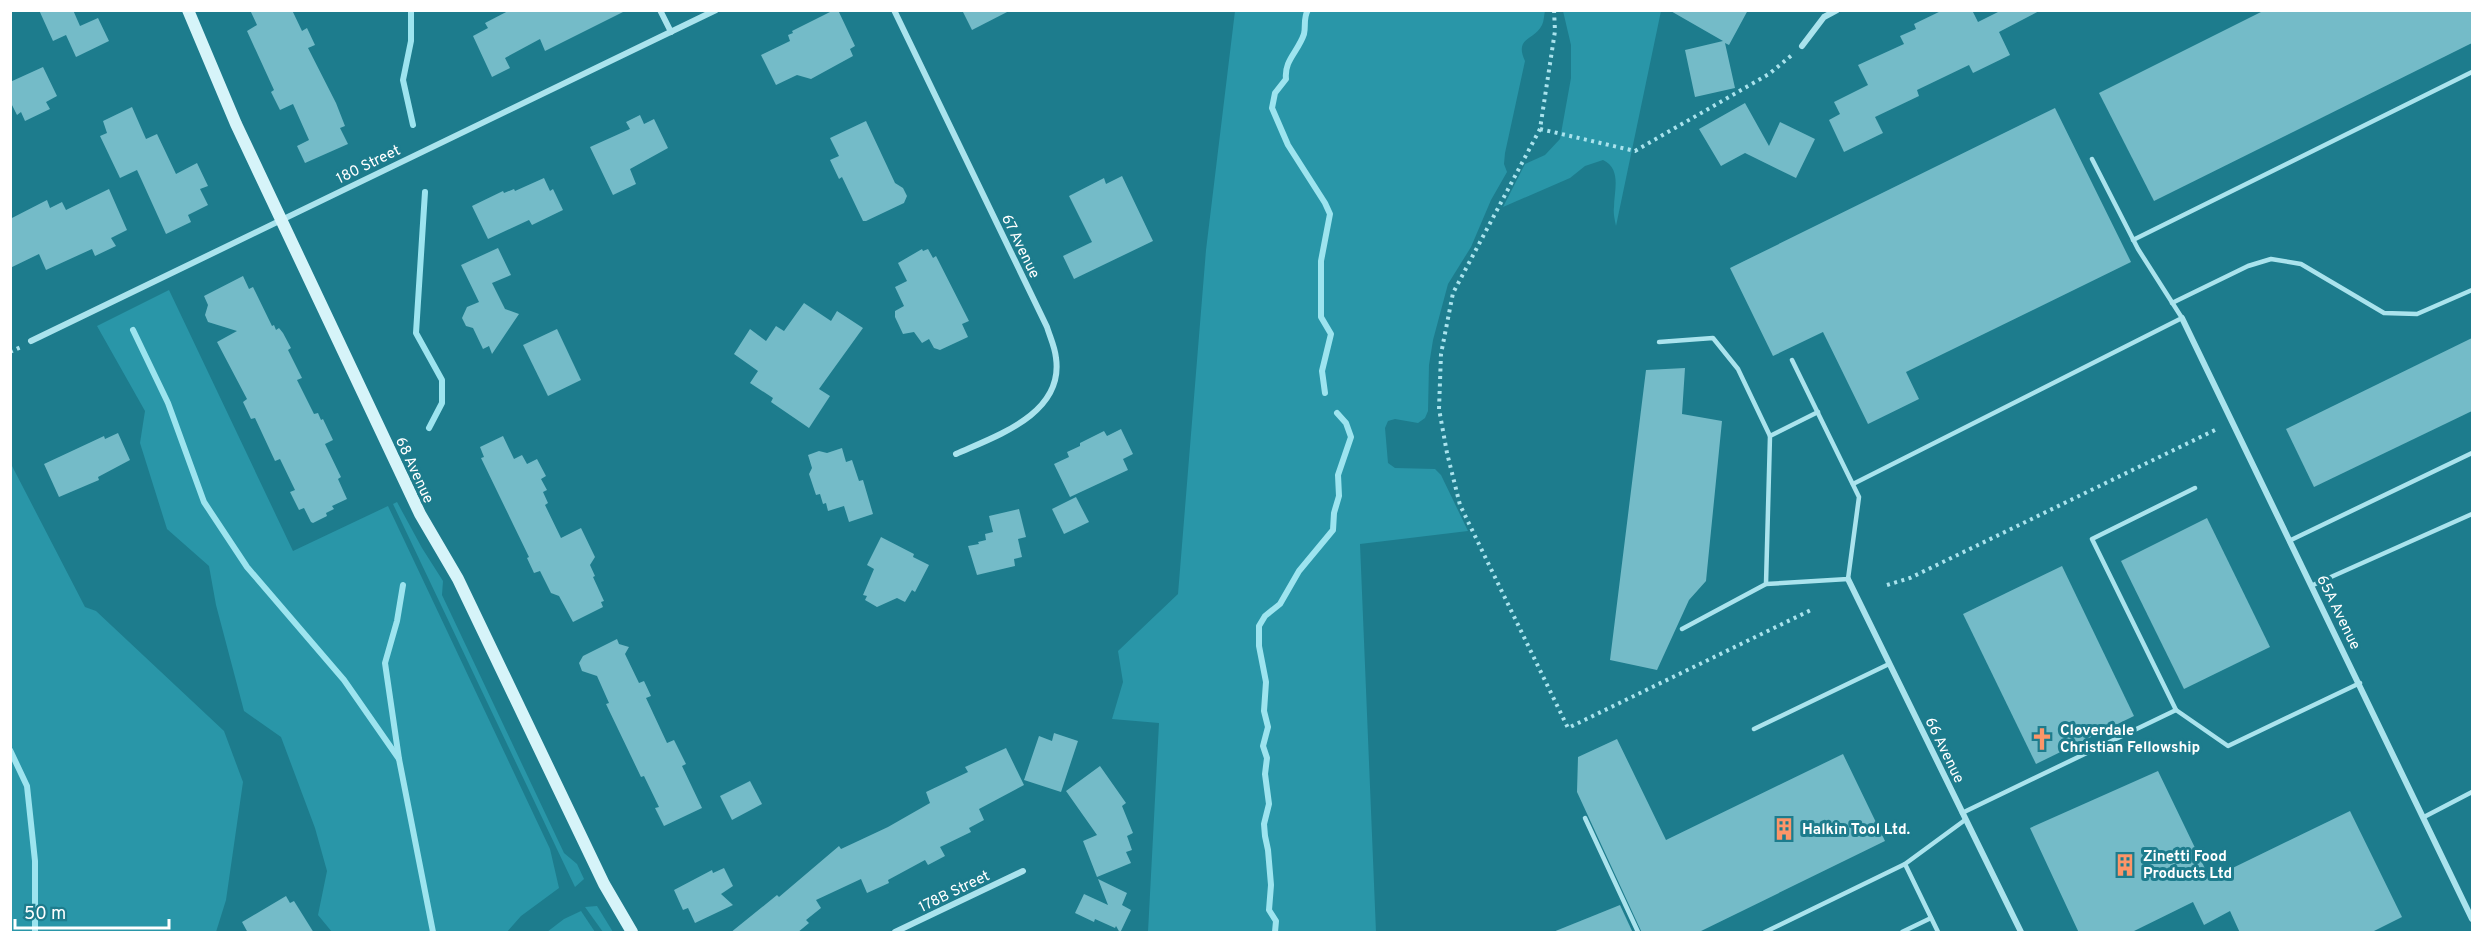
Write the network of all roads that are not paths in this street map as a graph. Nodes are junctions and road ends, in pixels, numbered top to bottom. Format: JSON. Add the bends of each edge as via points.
{"nodes":[{"id":1,"x":188,"y":10,"type":"edge"},
{"id":2,"x":660,"y":10,"type":"edge"},
{"id":3,"x":716,"y":10,"type":"edge"},
{"id":4,"x":894,"y":10,"type":"edge"},
{"id":5,"x":1837,"y":10,"type":"edge"},
{"id":6,"x":671,"y":32,"type":"junction"},
{"id":7,"x":1802,"y":46,"type":"road end"},
{"id":8,"x":2472,"y":72,"type":"edge"},
{"id":9,"x":2092,"y":159,"type":"dead end"},
{"id":10,"x":280,"y":219,"type":"junction"},
{"id":11,"x":2133,"y":240,"type":"junction"},
{"id":12,"x":2472,"y":290,"type":"edge"},
{"id":13,"x":2172,"y":303,"type":"junction"},
{"id":14,"x":2182,"y":318,"type":"junction"},
{"id":15,"x":31,"y":341,"type":"dead end"},
{"id":16,"x":1659,"y":342,"type":"dead end"},
{"id":17,"x":1792,"y":360,"type":"dead end"},
{"id":18,"x":1818,"y":412,"type":"junction"},
{"id":19,"x":1770,"y":436,"type":"junction"},
{"id":20,"x":2472,"y":453,"type":"edge"},
{"id":21,"x":956,"y":454,"type":"dead end"},
{"id":22,"x":1853,"y":484,"type":"junction"},
{"id":23,"x":2195,"y":488,"type":"dead end"},
{"id":24,"x":2472,"y":514,"type":"edge"},
{"id":25,"x":2291,"y":540,"type":"junction"},
{"id":26,"x":1848,"y":579,"type":"junction"},
{"id":27,"x":1766,"y":584,"type":"junction"},
{"id":28,"x":2313,"y":585,"type":"junction"},
{"id":29,"x":1682,"y":629,"type":"dead end"},
{"id":30,"x":1889,"y":664,"type":"junction"},
{"id":31,"x":2360,"y":683,"type":"junction"},
{"id":32,"x":2176,"y":710,"type":"junction"},
{"id":33,"x":1754,"y":729,"type":"dead end"},
{"id":34,"x":2472,"y":792,"type":"edge"},
{"id":35,"x":1964,"y":816,"type":"junction"},
{"id":36,"x":2424,"y":817,"type":"junction"},
{"id":37,"x":1585,"y":818,"type":"dead end"},
{"id":38,"x":1905,"y":864,"type":"junction"},
{"id":39,"x":1023,"y":871,"type":"dead end"},
{"id":40,"x":1931,"y":918,"type":"junction"},
{"id":41,"x":2472,"y":919,"type":"edge"},
{"id":42,"x":632,"y":933,"type":"edge"},
{"id":43,"x":896,"y":933,"type":"edge"},
{"id":44,"x":1638,"y":933,"type":"edge"},
{"id":45,"x":1765,"y":933,"type":"edge"},
{"id":46,"x":1902,"y":933,"type":"edge"},
{"id":47,"x":1938,"y":933,"type":"edge"},
{"id":48,"x":2021,"y":933,"type":"edge"}],
"edges":[{"from":1,"to":10,"type":"street","name":"68 Avenue"},
{"from":2,"to":6,"type":"street"},
{"from":3,"to":6,"type":"street","name":"180 Street"},
{"from":4,"to":21,"type":"street","name":"67 Avenue","via":[[1047,327],[1057,360],[1055,378],[1041,407],[1010,430]]},
{"from":5,"to":7,"type":"street","via":[[1824,17]]},
{"from":6,"to":10,"type":"street","name":"180 Street"},
{"from":8,"to":11,"type":"lane"},
{"from":9,"to":11,"type":"lane"},
{"from":10,"to":15,"type":"street","name":"180 Street"},
{"from":10,"to":42,"type":"street","name":"68 Avenue","via":[[420,514],[458,579],[604,884]]},
{"from":11,"to":13,"type":"lane"},
{"from":12,"to":13,"type":"lane","via":[[2417,314],[2384,313],[2301,264],[2271,259]]},
{"from":13,"to":14,"type":"lane"},
{"from":14,"to":22,"type":"lane"},
{"from":14,"to":25,"type":"street","name":"65A Avenue"},
{"from":16,"to":19,"type":"lane","via":[[1713,338],[1738,369]]},
{"from":17,"to":18,"type":"lane"},
{"from":18,"to":19,"type":"lane"},
{"from":18,"to":22,"type":"lane"},
{"from":19,"to":27,"type":"lane"},
{"from":20,"to":25,"type":"lane"},
{"from":22,"to":26,"type":"lane","via":[[1860,497]]},
{"from":23,"to":32,"type":"lane","via":[[2092,539]]},
{"from":24,"to":28,"type":"lane"},
{"from":25,"to":28,"type":"street","name":"65A Avenue"},
{"from":26,"to":27,"type":"lane"},
{"from":26,"to":30,"type":"street","name":"66 Avenue"},
{"from":27,"to":29,"type":"lane"},
{"from":28,"to":31,"type":"street","name":"65A Avenue"},
{"from":30,"to":33,"type":"lane"},
{"from":30,"to":35,"type":"street","name":"66 Avenue"},
{"from":31,"to":32,"type":"lane","via":[[2228,746]]},
{"from":31,"to":36,"type":"street","name":"65A Avenue"},
{"from":32,"to":35,"type":"lane"},
{"from":34,"to":36,"type":"lane"},
{"from":35,"to":38,"type":"lane"},
{"from":35,"to":48,"type":"street","name":"66 Avenue"},
{"from":36,"to":41,"type":"street","name":"65A Avenue"},
{"from":37,"to":44,"type":"lane"},
{"from":38,"to":40,"type":"lane"},
{"from":38,"to":45,"type":"lane"},
{"from":39,"to":43,"type":"street","name":"178B Street"},
{"from":40,"to":46,"type":"lane"},
{"from":40,"to":47,"type":"lane"}]}
